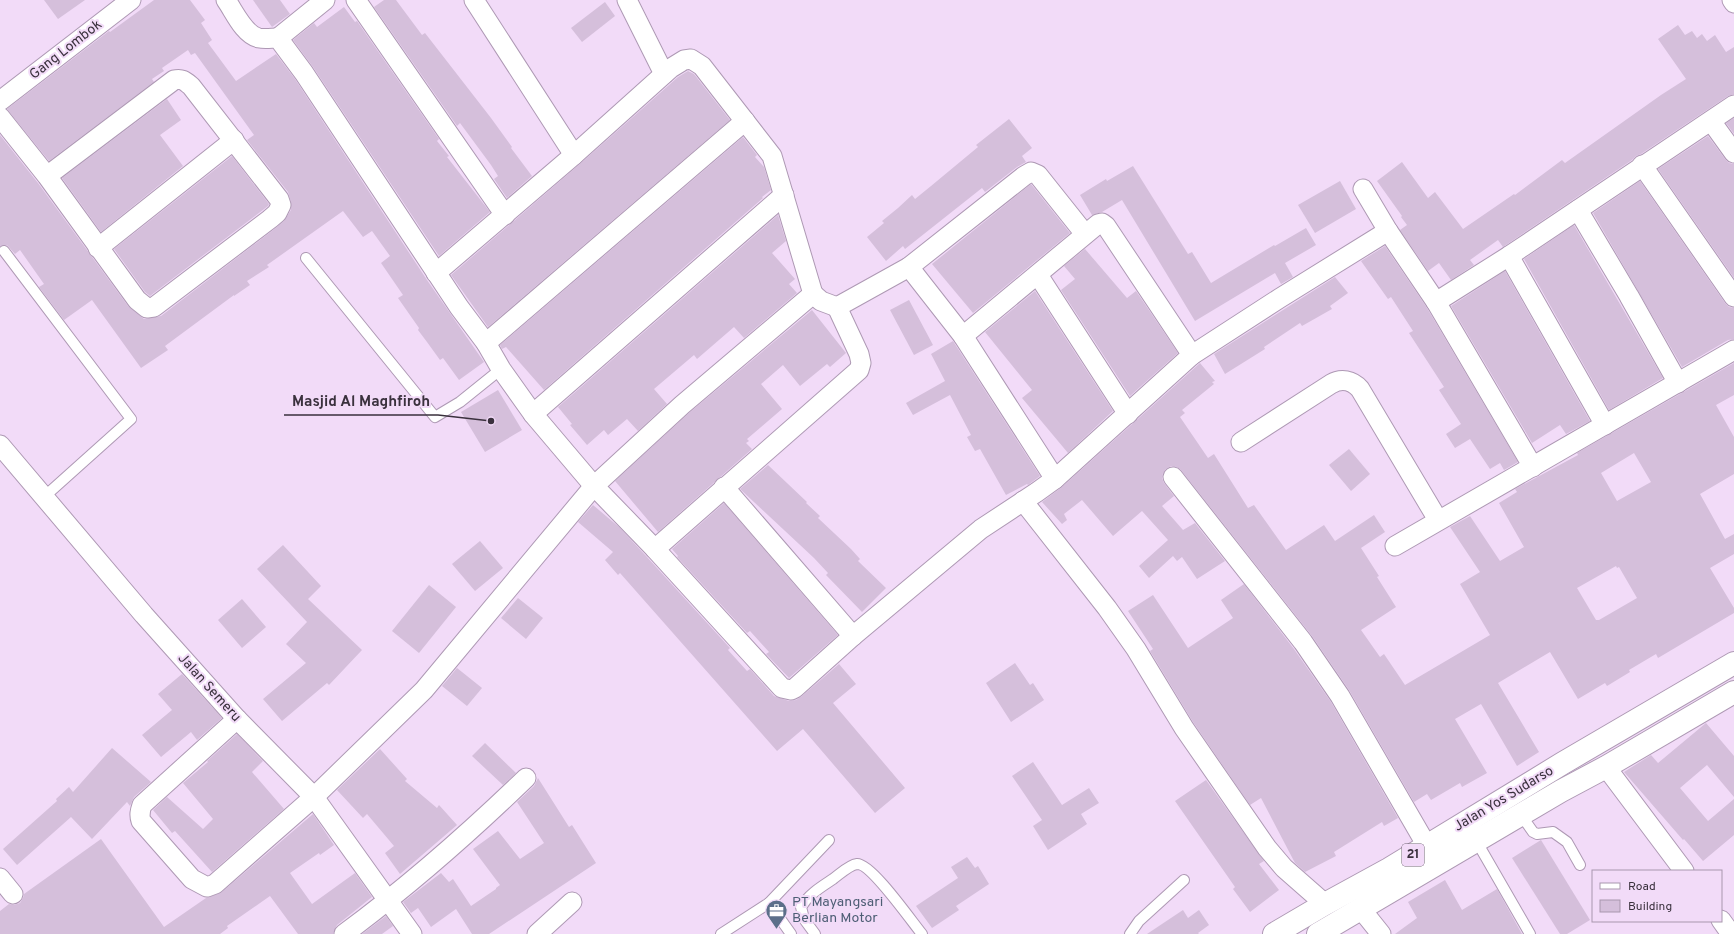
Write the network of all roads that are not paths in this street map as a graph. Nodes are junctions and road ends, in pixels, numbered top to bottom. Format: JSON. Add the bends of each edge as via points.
{"nodes":[{"id":1,"x":131,"y":0,"type":"edge"},
{"id":2,"x":226,"y":0,"type":"edge"},
{"id":3,"x":325,"y":0,"type":"edge"},
{"id":4,"x":356,"y":0,"type":"edge"},
{"id":5,"x":474,"y":0,"type":"edge"},
{"id":6,"x":627,"y":0,"type":"edge"},
{"id":7,"x":1732,"y":0,"type":"edge"},
{"id":8,"x":1734,"y":3,"type":"edge"},
{"id":9,"x":278,"y":38,"type":"junction"},
{"id":10,"x":664,"y":74,"type":"junction"},
{"id":11,"x":0,"y":101,"type":"edge"},
{"id":12,"x":1734,"y":105,"type":"edge"},
{"id":13,"x":0,"y":117,"type":"edge"},
{"id":14,"x":745,"y":121,"type":"junction"},
{"id":15,"x":1711,"y":121,"type":"junction"},
{"id":16,"x":234,"y":140,"type":"junction"},
{"id":17,"x":1734,"y":153,"type":"edge"},
{"id":18,"x":574,"y":155,"type":"junction"},
{"id":19,"x":1642,"y":165,"type":"junction"},
{"id":20,"x":46,"y":176,"type":"junction"},
{"id":21,"x":1363,"y":189,"type":"dead end"},
{"id":22,"x":784,"y":195,"type":"junction"},
{"id":23,"x":1578,"y":210,"type":"junction"},
{"id":24,"x":505,"y":215,"type":"junction"},
{"id":25,"x":1388,"y":231,"type":"junction"},
{"id":26,"x":1085,"y":234,"type":"junction"},
{"id":27,"x":98,"y":248,"type":"junction"},
{"id":28,"x":4,"y":251,"type":"dead end"},
{"id":29,"x":1508,"y":256,"type":"junction"},
{"id":30,"x":306,"y":258,"type":"dead end"},
{"id":31,"x":909,"y":267,"type":"junction"},
{"id":32,"x":436,"y":273,"type":"junction"},
{"id":33,"x":1038,"y":275,"type":"junction"},
{"id":34,"x":812,"y":294,"type":"junction"},
{"id":35,"x":1734,"y":297,"type":"edge"},
{"id":36,"x":1436,"y":302,"type":"junction"},
{"id":37,"x":837,"y":307,"type":"junction"},
{"id":38,"x":963,"y":336,"type":"junction"},
{"id":39,"x":486,"y":343,"type":"junction"},
{"id":40,"x":1734,"y":350,"type":"edge"},
{"id":41,"x":1192,"y":355,"type":"junction"},
{"id":42,"x":501,"y":369,"type":"junction"},
{"id":43,"x":1678,"y":383,"type":"junction"},
{"id":44,"x":533,"y":414,"type":"junction"},
{"id":45,"x":1128,"y":414,"type":"junction"},
{"id":46,"x":1605,"y":425,"type":"junction"},
{"id":47,"x":1241,"y":442,"type":"dead end"},
{"id":48,"x":0,"y":445,"type":"edge"},
{"id":49,"x":1533,"y":467,"type":"junction"},
{"id":50,"x":1173,"y":477,"type":"dead end"},
{"id":51,"x":1055,"y":479,"type":"junction"},
{"id":52,"x":594,"y":486,"type":"junction"},
{"id":53,"x":724,"y":487,"type":"junction"},
{"id":54,"x":44,"y":497,"type":"junction"},
{"id":55,"x":1023,"y":502,"type":"junction"},
{"id":56,"x":1438,"y":520,"type":"junction"},
{"id":57,"x":1395,"y":546,"type":"dead end"},
{"id":58,"x":655,"y":549,"type":"junction"},
{"id":59,"x":853,"y":636,"type":"junction"},
{"id":60,"x":1734,"y":663,"type":"edge"},
{"id":61,"x":1734,"y":692,"type":"edge"},
{"id":62,"x":237,"y":719,"type":"junction"},
{"id":63,"x":1606,"y":767,"type":"junction"},
{"id":64,"x":1550,"y":771,"type":"junction"},
{"id":65,"x":526,"y":778,"type":"dead end"},
{"id":66,"x":1561,"y":791,"type":"junction"},
{"id":67,"x":314,"y":797,"type":"junction"},
{"id":68,"x":1521,"y":815,"type":"junction"},
{"id":69,"x":829,"y":840,"type":"dead end"},
{"id":70,"x":1478,"y":840,"type":"junction"},
{"id":71,"x":1427,"y":846,"type":"junction"},
{"id":72,"x":1580,"y":865,"type":"dead end"},
{"id":73,"x":1683,"y":870,"type":"edge"},
{"id":74,"x":0,"y":878,"type":"edge"},
{"id":75,"x":1184,"y":880,"type":"dead end"},
{"id":76,"x":12,"y":894,"type":"dead end"},
{"id":77,"x":388,"y":901,"type":"junction"},
{"id":78,"x":572,"y":902,"type":"dead end"},
{"id":79,"x":769,"y":903,"type":"junction"},
{"id":80,"x":1325,"y":904,"type":"junction"},
{"id":81,"x":1361,"y":909,"type":"junction"},
{"id":82,"x":1722,"y":921,"type":"edge"},
{"id":83,"x":344,"y":934,"type":"edge"},
{"id":84,"x":412,"y":934,"type":"edge"},
{"id":85,"x":536,"y":934,"type":"edge"},
{"id":86,"x":722,"y":934,"type":"edge"},
{"id":87,"x":791,"y":934,"type":"edge"},
{"id":88,"x":815,"y":934,"type":"edge"},
{"id":89,"x":922,"y":934,"type":"edge"},
{"id":90,"x":1130,"y":934,"type":"edge"},
{"id":91,"x":1274,"y":934,"type":"edge"},
{"id":92,"x":1318,"y":934,"type":"edge"},
{"id":93,"x":1381,"y":934,"type":"edge"},
{"id":94,"x":1530,"y":934,"type":"edge"},
{"id":95,"x":1731,"y":934,"type":"edge"}],
"edges":[{"from":1,"to":11,"type":"street","name":"Gang Lombok"},
{"from":2,"to":9,"type":"street","via":[[252,35],[258,38]]},
{"from":3,"to":9,"type":"street"},
{"from":4,"to":24,"type":"street"},
{"from":5,"to":18,"type":"street"},
{"from":6,"to":10,"type":"street"},
{"from":7,"to":8,"type":"street"},
{"from":9,"to":32,"type":"street","via":[[304,73]]},
{"from":10,"to":14,"type":"street","via":[[684,60],[698,62]]},
{"from":10,"to":18,"type":"street"},
{"from":12,"to":15,"type":"street"},
{"from":13,"to":20,"type":"street"},
{"from":14,"to":22,"type":"street","via":[[772,156]]},
{"from":14,"to":39,"type":"street"},
{"from":15,"to":17,"type":"street"},
{"from":15,"to":19,"type":"street"},
{"from":16,"to":20,"type":"street","via":[[191,86],[180,79],[174,80]]},
{"from":16,"to":27,"type":"street"},
{"from":16,"to":27,"type":"street","via":[[279,199],[281,205],[270,219],[154,307],[147,308],[137,300]]},
{"from":18,"to":24,"type":"street"},
{"from":19,"to":23,"type":"street"},
{"from":19,"to":35,"type":"street"},
{"from":20,"to":27,"type":"street"},
{"from":21,"to":25,"type":"street"},
{"from":22,"to":34,"type":"street"},
{"from":22,"to":44,"type":"street"},
{"from":23,"to":29,"type":"street"},
{"from":23,"to":43,"type":"street"},
{"from":24,"to":32,"type":"street"},
{"from":25,"to":36,"type":"street"},
{"from":25,"to":41,"type":"street"},
{"from":26,"to":31,"type":"street","via":[[1038,175],[1031,172]]},
{"from":26,"to":33,"type":"street"},
{"from":26,"to":41,"type":"street","via":[[1098,224],[1106,226]]},
{"from":28,"to":54,"type":"lane","via":[[130,419]]},
{"from":29,"to":36,"type":"street"},
{"from":29,"to":46,"type":"street"},
{"from":30,"to":42,"type":"lane","via":[[435,417],[460,402]]},
{"from":31,"to":37,"type":"street"},
{"from":31,"to":38,"type":"street"},
{"from":32,"to":39,"type":"street"},
{"from":33,"to":38,"type":"street"},
{"from":33,"to":45,"type":"street"},
{"from":34,"to":37,"type":"street","via":[[821,301]]},
{"from":34,"to":52,"type":"street","via":[[682,405]]},
{"from":36,"to":49,"type":"street"},
{"from":37,"to":53,"type":"street","via":[[859,354],[859,370]]},
{"from":38,"to":51,"type":"street"},
{"from":39,"to":42,"type":"street"},
{"from":40,"to":43,"type":"street"},
{"from":41,"to":45,"type":"street"},
{"from":42,"to":44,"type":"street"},
{"from":43,"to":46,"type":"street"},
{"from":44,"to":52,"type":"street"},
{"from":45,"to":51,"type":"street"},
{"from":46,"to":49,"type":"street"},
{"from":47,"to":56,"type":"street","via":[[1331,384],[1343,380],[1356,384]]},
{"from":48,"to":54,"type":"street","name":"Jalan Semeru"},
{"from":49,"to":56,"type":"street"},
{"from":50,"to":71,"type":"street","via":[[1303,642],[1336,690]]},
{"from":51,"to":55,"type":"street"},
{"from":52,"to":58,"type":"street"},
{"from":52,"to":67,"type":"street","via":[[424,690]]},
{"from":53,"to":58,"type":"street"},
{"from":53,"to":59,"type":"street"},
{"from":54,"to":62,"type":"street","name":"Jalan Semeru"},
{"from":55,"to":59,"type":"street","via":[[981,528]]},
{"from":55,"to":80,"type":"street","via":[[1136,649],[1184,728],[1267,848],[1284,868]]},
{"from":56,"to":57,"type":"street"},
{"from":58,"to":59,"type":"street","via":[[782,688],[795,688]]},
{"from":60,"to":64,"type":"highway","name":"Jalan Yos Sudarso","number":"21"},
{"from":61,"to":63,"type":"highway","name":"Jalan Yos Sudarso","number":"21"},
{"from":62,"to":67,"type":"street","name":"Jalan Semeru"},
{"from":62,"to":67,"type":"street","via":[[140,810],[141,821],[192,879],[207,887],[215,884]]},
{"from":63,"to":66,"type":"highway","name":"Jalan Yos Sudarso","number":"21"},
{"from":63,"to":73,"type":"street"},
{"from":64,"to":66,"type":"highway"},
{"from":64,"to":71,"type":"highway","name":"Jalan Yos Sudarso","number":"21"},
{"from":65,"to":77,"type":"street","via":[[468,834]]},
{"from":66,"to":68,"type":"highway","name":"Jalan Yos Sudarso","number":"21"},
{"from":67,"to":77,"type":"street","name":"Jalan Semeru"},
{"from":68,"to":70,"type":"highway","name":"Jalan Yos Sudarso","number":"21"},
{"from":68,"to":72,"type":"lane","via":[[1533,832],[1553,832],[1567,842]]},
{"from":69,"to":79,"type":"lane"},
{"from":70,"to":81,"type":"highway","name":"Jalan Yos Sudarso","number":"21"},
{"from":70,"to":94,"type":"lane"},
{"from":71,"to":80,"type":"highway","name":"Jalan Yos Sudarso","number":"21"},
{"from":74,"to":76,"type":"street"},
{"from":75,"to":90,"type":"lane","via":[[1139,920]]},
{"from":77,"to":83,"type":"street"},
{"from":77,"to":84,"type":"street","name":"Jalan Semeru"},
{"from":78,"to":85,"type":"street"},
{"from":79,"to":86,"type":"lane"},
{"from":79,"to":87,"type":"lane"},
{"from":80,"to":91,"type":"highway","name":"Jalan Yos Sudarso","number":"21"},
{"from":81,"to":92,"type":"highway","name":"Jalan Yos Sudarso","number":"21"},
{"from":81,"to":93,"type":"street"},
{"from":82,"to":95,"type":"street"},
{"from":88,"to":89,"type":"lane","via":[[804,920],[801,907],[807,897],[858,864],[878,878]]}]}
